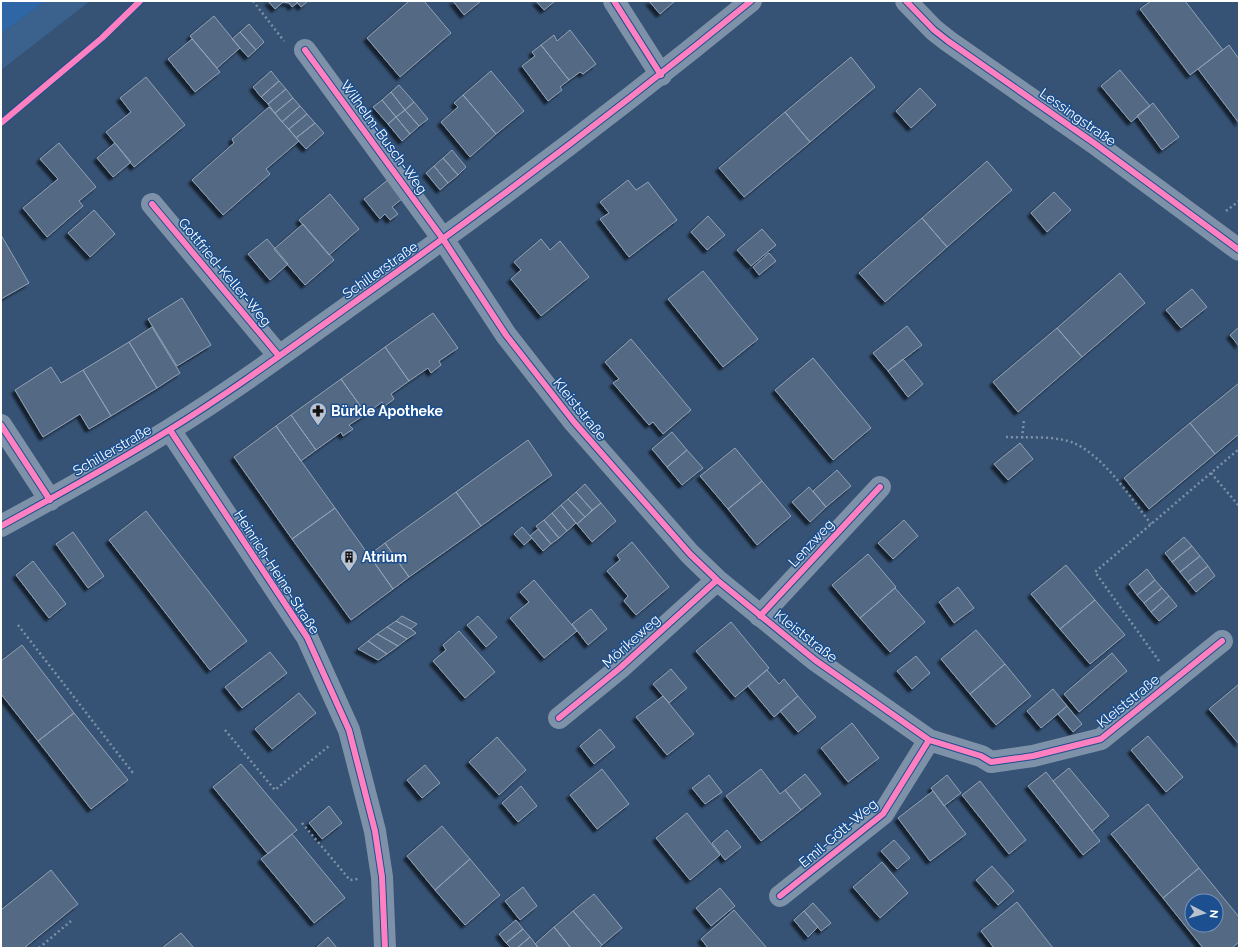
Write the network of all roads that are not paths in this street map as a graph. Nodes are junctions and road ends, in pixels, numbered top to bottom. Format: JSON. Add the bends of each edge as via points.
{"nodes":[{"id":1,"x":614,"y":1,"type":"edge"},
{"id":2,"x":751,"y":1,"type":"edge"},
{"id":3,"x":906,"y":1,"type":"edge"},
{"id":4,"x":305,"y":50,"type":"road end"},
{"id":5,"x":661,"y":75,"type":"junction"},
{"id":6,"x":152,"y":204,"type":"dead end"},
{"id":7,"x":443,"y":239,"type":"junction"},
{"id":8,"x":1239,"y":250,"type":"edge"},
{"id":9,"x":279,"y":356,"type":"junction"},
{"id":10,"x":1,"y":425,"type":"edge"},
{"id":11,"x":170,"y":430,"type":"junction"},
{"id":12,"x":880,"y":487,"type":"dead end"},
{"id":13,"x":50,"y":500,"type":"junction"},
{"id":14,"x":1,"y":526,"type":"edge"},
{"id":15,"x":717,"y":580,"type":"junction"},
{"id":16,"x":760,"y":616,"type":"junction"},
{"id":17,"x":1222,"y":641,"type":"dead end"},
{"id":18,"x":559,"y":718,"type":"dead end"},
{"id":19,"x":929,"y":740,"type":"junction"},
{"id":20,"x":780,"y":896,"type":"dead end"},
{"id":21,"x":385,"y":948,"type":"edge"}],
"edges":[{"from":1,"to":5,"type":"street"},
{"from":2,"to":5,"type":"street","name":"Schillerstraße"},
{"from":3,"to":8,"type":"street","name":"Lessingstraße","via":[[948,41],[1094,143]]},
{"from":4,"to":7,"type":"street","name":"Wilhelm-Busch-Weg"},
{"from":5,"to":7,"type":"street","name":"Schillerstraße"},
{"from":6,"to":9,"type":"street","name":"Gottfried-Keller-Weg"},
{"from":7,"to":9,"type":"street","name":"Schillerstraße"},
{"from":7,"to":15,"type":"street","name":"Kleiststraße","via":[[506,335],[574,422],[690,554]]},
{"from":9,"to":11,"type":"street","name":"Schillerstraße"},
{"from":10,"to":13,"type":"street"},
{"from":11,"to":13,"type":"street","name":"Schillerstraße"},
{"from":11,"to":21,"type":"street","name":"Heinrich-Heine-Straße","via":[[307,637],[349,730],[375,831],[382,877]]},
{"from":12,"to":16,"type":"street","name":"Lenzweg"},
{"from":13,"to":14,"type":"street","name":"Schillerstraße"},
{"from":15,"to":16,"type":"street","name":"Kleiststraße"},
{"from":15,"to":18,"type":"street","name":"Mörikeweg","via":[[620,668]]},
{"from":16,"to":19,"type":"street","name":"Kleiststraße","via":[[815,660]]},
{"from":17,"to":19,"type":"street","name":"Kleiststraße","via":[[1101,739],[1033,756],[991,762],[981,756]]},
{"from":19,"to":20,"type":"street","name":"Emil-Gött-Weg","via":[[884,814]]}]}
